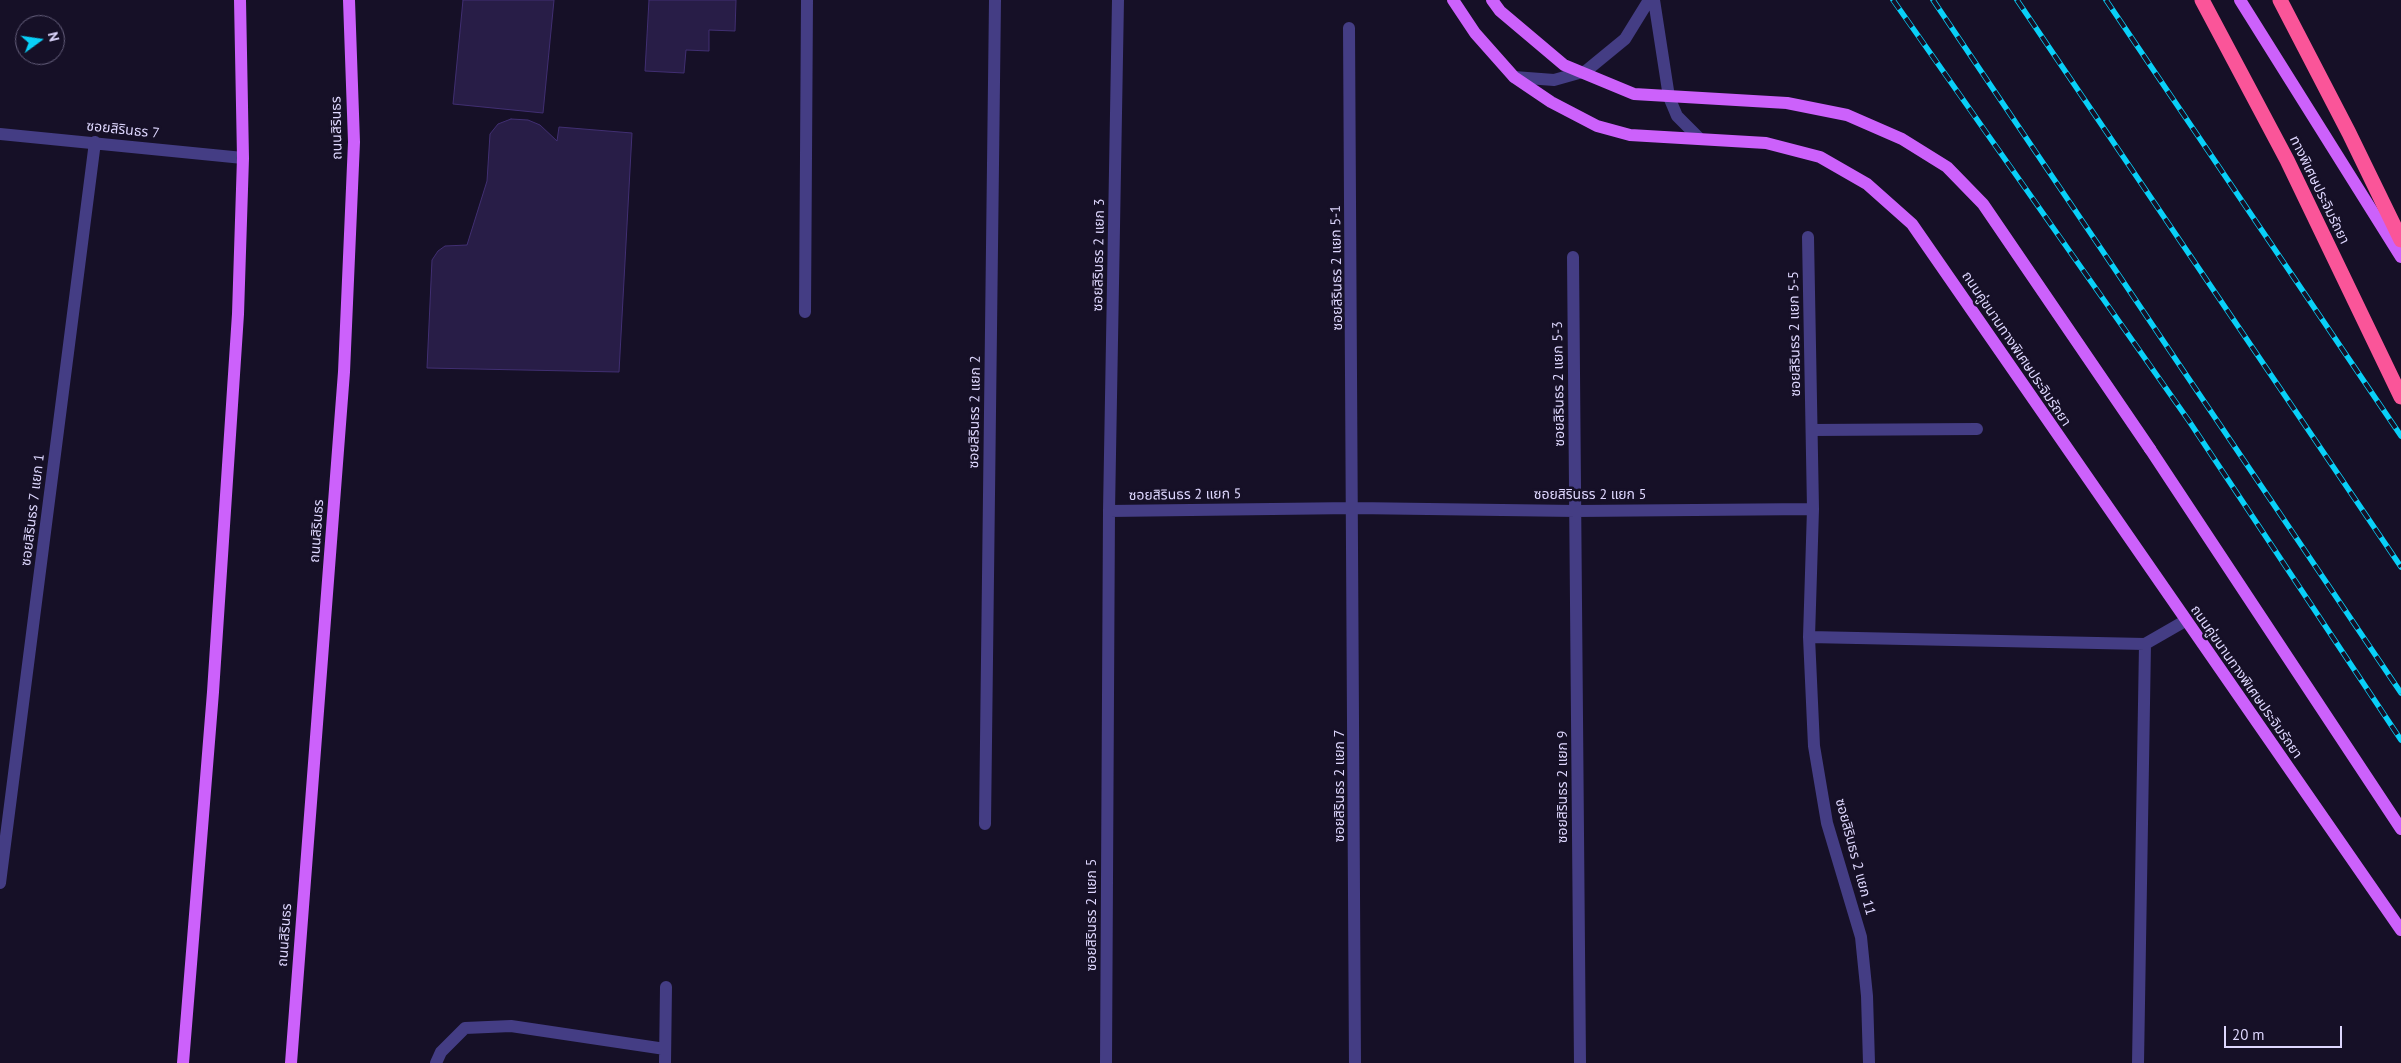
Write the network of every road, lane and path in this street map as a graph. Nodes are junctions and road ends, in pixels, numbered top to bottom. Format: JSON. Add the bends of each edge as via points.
{"nodes":[{"id":1,"x":240,"y":0,"type":"edge"},
{"id":2,"x":349,"y":0,"type":"edge"},
{"id":3,"x":807,"y":0,"type":"edge"},
{"id":4,"x":995,"y":0,"type":"edge"},
{"id":5,"x":1118,"y":0,"type":"edge"},
{"id":6,"x":1453,"y":0,"type":"edge"},
{"id":7,"x":1492,"y":0,"type":"edge"},
{"id":8,"x":1649,"y":0,"type":"edge"},
{"id":9,"x":1654,"y":0,"type":"edge"},
{"id":10,"x":2202,"y":0,"type":"edge"},
{"id":11,"x":2240,"y":0,"type":"edge"},
{"id":12,"x":2280,"y":0,"type":"edge"},
{"id":13,"x":1349,"y":28,"type":"dead end"},
{"id":14,"x":1514,"y":76,"type":"junction"},
{"id":15,"x":0,"y":134,"type":"edge"},
{"id":16,"x":1699,"y":138,"type":"junction"},
{"id":17,"x":95,"y":142,"type":"junction"},
{"id":18,"x":243,"y":158,"type":"junction"},
{"id":19,"x":1808,"y":237,"type":"dead end"},
{"id":20,"x":2401,"y":240,"type":"edge"},
{"id":21,"x":1573,"y":257,"type":"dead end"},
{"id":22,"x":2401,"y":258,"type":"edge"},
{"id":23,"x":804,"y":312,"type":"dead end"},
{"id":24,"x":2401,"y":396,"type":"edge"},
{"id":25,"x":1977,"y":429,"type":"dead end"},
{"id":26,"x":1812,"y":430,"type":"junction"},
{"id":27,"x":1354,"y":508,"type":"junction"},
{"id":28,"x":1813,"y":509,"type":"junction"},
{"id":29,"x":1110,"y":511,"type":"junction"},
{"id":30,"x":1576,"y":511,"type":"junction"},
{"id":31,"x":2185,"y":621,"type":"junction"},
{"id":32,"x":1809,"y":637,"type":"junction"},
{"id":33,"x":2145,"y":644,"type":"junction"},
{"id":34,"x":985,"y":824,"type":"dead end"},
{"id":35,"x":2401,"y":829,"type":"edge"},
{"id":36,"x":0,"y":883,"type":"edge"},
{"id":37,"x":2401,"y":930,"type":"edge"},
{"id":38,"x":666,"y":987,"type":"dead end"},
{"id":39,"x":666,"y":1049,"type":"junction"},
{"id":40,"x":183,"y":1063,"type":"edge"},
{"id":41,"x":290,"y":1063,"type":"edge"},
{"id":42,"x":436,"y":1063,"type":"edge"},
{"id":43,"x":666,"y":1063,"type":"edge"},
{"id":44,"x":1106,"y":1063,"type":"edge"},
{"id":45,"x":1355,"y":1063,"type":"edge"},
{"id":46,"x":1580,"y":1063,"type":"edge"},
{"id":47,"x":1870,"y":1063,"type":"edge"},
{"id":48,"x":2138,"y":1063,"type":"edge"}],
"edges":[{"from":1,"to":18,"type":"main road"},
{"from":2,"to":41,"type":"main road","name":"ถนนสิรินธร","via":[[354,142],[344,372]]},
{"from":3,"to":23,"type":"street"},
{"from":4,"to":34,"type":"street","name":"ซอยสิรินธร 2 แยก 2"},
{"from":5,"to":29,"type":"street","name":"ซอยสิรินธร 2 แยก 3"},
{"from":6,"to":14,"type":"main road","name":"ถนนคู่ขนานทางพิเศษประจิมรัถยา","via":[[1475,33]]},
{"from":7,"to":35,"type":"main road","bridge":true,"via":[[1500,11],[1564,65],[1634,94],[1787,103],[1846,115],[1902,139],[1947,168],[1983,204]]},
{"from":8,"to":14,"type":"street","via":[[1625,39],[1586,71],[1554,80]]},
{"from":9,"to":16,"type":"street","via":[[1669,97],[1677,116]]},
{"from":10,"to":24,"type":"highway","name":"ทางพิเศษประจิมรัถยา","via":[[2287,160]]},
{"from":11,"to":22,"type":"main road"},
{"from":12,"to":20,"type":"highway","via":[[2350,133]]},
{"from":13,"to":27,"type":"street","name":"ซอยสิรินธร 2 แยก 5-1"},
{"from":14,"to":16,"type":"main road","name":"ถนนคู่ขนานทางพิเศษประจิมรัถยา","via":[[1551,102],[1597,126],[1630,135]]},
{"from":15,"to":17,"type":"street","name":"ซอยสิรินธร 7"},
{"from":16,"to":31,"type":"main road","name":"ถนนคู่ขนานทางพิเศษประจิมรัถยา","via":[[1766,143],[1820,157],[1867,184],[1912,224]]},
{"from":17,"to":18,"type":"street","name":"ซอยสิรินธร 7"},
{"from":17,"to":36,"type":"street","name":"ซอยสิรินธร 7 แยก 1"},
{"from":18,"to":40,"type":"main road","via":[[238,314],[214,682]]},
{"from":19,"to":26,"type":"street","name":"ซอยสิรินธร 2 แยก 5-5"},
{"from":21,"to":30,"type":"street","name":"ซอยสิรินธร 2 แยก 5-3"},
{"from":25,"to":26,"type":"street"},
{"from":26,"to":28,"type":"street","name":"ซอยสิรินธร 2 แยก 5-5"},
{"from":27,"to":29,"type":"street","name":"ซอยสิรินธร 2 แยก 5"},
{"from":27,"to":30,"type":"street","name":"ซอยสิรินธร 2 แยก 5"},
{"from":27,"to":45,"type":"street","name":"ซอยสิรินธร 2 แยก 7"},
{"from":28,"to":30,"type":"street","name":"ซอยสิรินธร 2 แยก 5"},
{"from":28,"to":32,"type":"street","name":"ซอยสิรินธร 2 แยก 11"},
{"from":29,"to":44,"type":"street","name":"ซอยสิรินธร 2 แยก 5"},
{"from":30,"to":46,"type":"street","name":"ซอยสิรินธร 2 แยก 9"},
{"from":31,"to":33,"type":"street"},
{"from":31,"to":37,"type":"main road","name":"ถนนคู่ขนานทางพิเศษประจิมรัถยา"},
{"from":32,"to":33,"type":"street"},
{"from":32,"to":47,"type":"street","name":"ซอยสิรินธร 2 แยก 11","via":[[1814,746],[1827,822],[1861,937]]},
{"from":33,"to":48,"type":"street"},
{"from":38,"to":39,"type":"street"},
{"from":39,"to":42,"type":"street","via":[[511,1026],[465,1028],[440,1052]]},
{"from":39,"to":43,"type":"street"}]}
